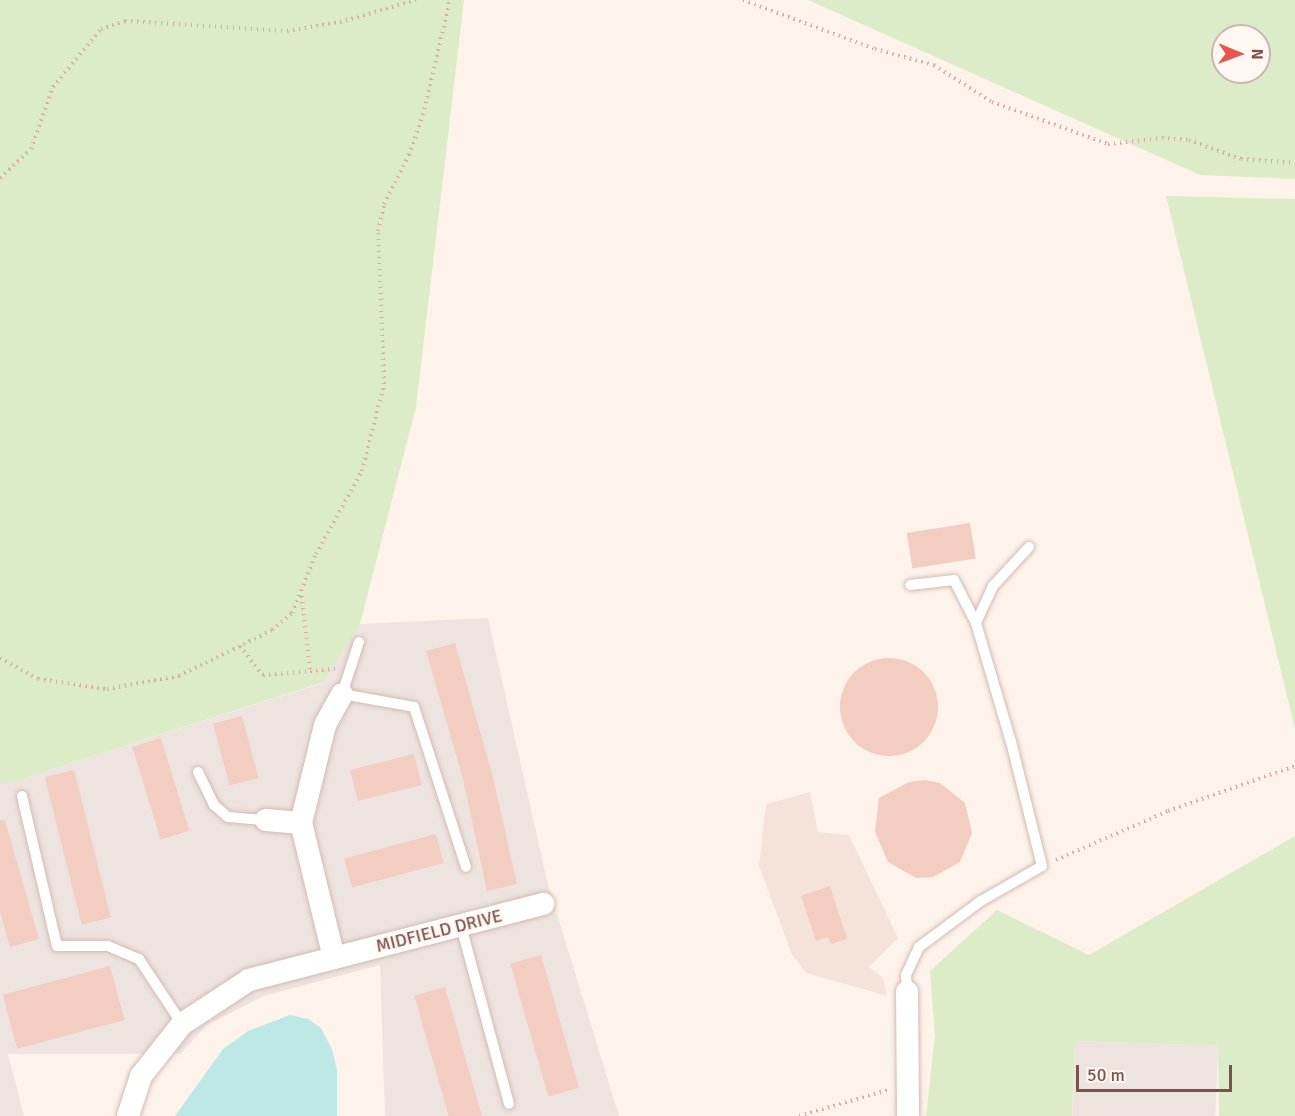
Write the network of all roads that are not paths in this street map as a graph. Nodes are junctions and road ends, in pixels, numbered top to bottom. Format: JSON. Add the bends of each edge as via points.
{"nodes":[{"id":1,"x":1029,"y":547,"type":"dead end"},
{"id":2,"x":910,"y":585,"type":"dead end"},
{"id":3,"x":976,"y":623,"type":"junction"},
{"id":4,"x":359,"y":642,"type":"dead end"},
{"id":5,"x":342,"y":694,"type":"junction"},
{"id":6,"x":198,"y":772,"type":"dead end"},
{"id":7,"x":22,"y":796,"type":"dead end"},
{"id":8,"x":266,"y":820,"type":"joint"},
{"id":9,"x":301,"y":823,"type":"junction"},
{"id":10,"x":466,"y":867,"type":"dead end"},
{"id":11,"x":543,"y":904,"type":"dead end"},
{"id":12,"x":461,"y":926,"type":"junction"},
{"id":13,"x":334,"y":958,"type":"junction"},
{"id":14,"x":907,"y":992,"type":"joint"},
{"id":15,"x":182,"y":1024,"type":"junction"},
{"id":16,"x":509,"y":1104,"type":"dead end"},
{"id":17,"x":128,"y":1116,"type":"edge"},
{"id":18,"x":908,"y":1116,"type":"edge"}],
"edges":[{"from":1,"to":3,"type":"lane","via":[[993,586]]},
{"from":2,"to":3,"type":"lane","via":[[954,580]]},
{"from":3,"to":14,"type":"lane","via":[[1042,866],[981,901],[919,948],[906,975]]},
{"from":4,"to":5,"type":"lane"},
{"from":5,"to":9,"type":"street","via":[[325,725]]},
{"from":5,"to":10,"type":"lane","via":[[414,707]]},
{"from":6,"to":8,"type":"lane","via":[[214,805],[228,817]]},
{"from":7,"to":15,"type":"lane","via":[[57,946],[108,946],[139,959]]},
{"from":8,"to":9,"type":"street"},
{"from":9,"to":13,"type":"street"},
{"from":11,"to":12,"type":"street","name":"MIDFIELD DRIVE"},
{"from":12,"to":13,"type":"street","name":"MIDFIELD DRIVE"},
{"from":12,"to":16,"type":"lane"},
{"from":13,"to":15,"type":"street","name":"MIDFIELD DRIVE","via":[[249,980]]},
{"from":14,"to":18,"type":"street"},
{"from":15,"to":17,"type":"street","name":"MIDFIELD DRIVE","via":[[141,1076]]}]}
